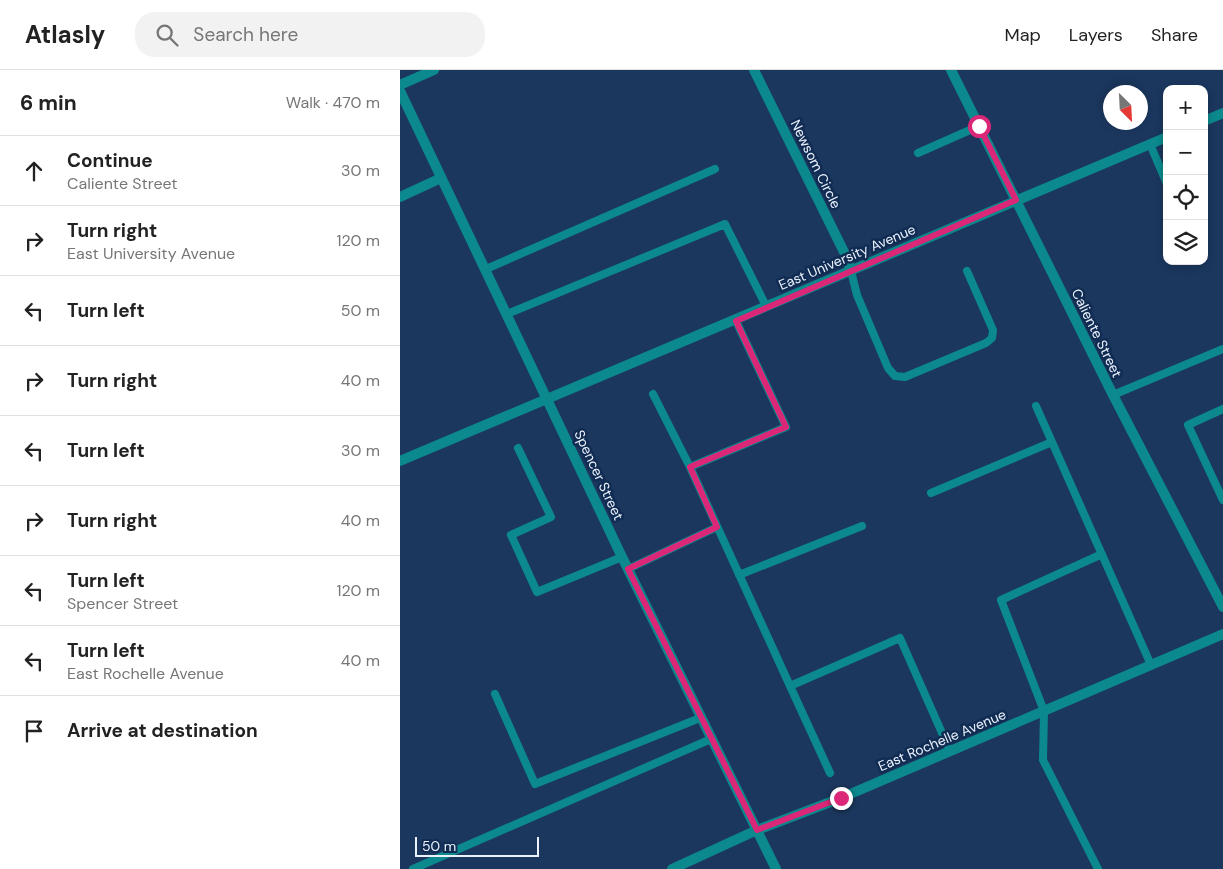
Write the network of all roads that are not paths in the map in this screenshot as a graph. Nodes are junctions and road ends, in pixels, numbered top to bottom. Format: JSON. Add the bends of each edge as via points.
{"nodes":[{"id":1,"x":434,"y":70,"type":"edge"},
{"id":2,"x":754,"y":70,"type":"edge"},
{"id":3,"x":951,"y":70,"type":"edge"},
{"id":4,"x":400,"y":85,"type":"edge"},
{"id":5,"x":400,"y":91,"type":"edge"},
{"id":6,"x":1223,"y":114,"type":"edge"},
{"id":7,"x":1208,"y":120,"type":"edge"},
{"id":8,"x":979,"y":126,"type":"junction"},
{"id":9,"x":1163,"y":139,"type":"edge"},
{"id":10,"x":1150,"y":144,"type":"junction"},
{"id":11,"x":918,"y":153,"type":"dead end"},
{"id":12,"x":715,"y":169,"type":"dead end"},
{"id":13,"x":1163,"y":175,"type":"edge"},
{"id":14,"x":441,"y":178,"type":"junction"},
{"id":15,"x":400,"y":197,"type":"edge"},
{"id":16,"x":1016,"y":200,"type":"junction"},
{"id":17,"x":486,"y":269,"type":"junction"},
{"id":18,"x":850,"y":271,"type":"junction"},
{"id":19,"x":967,"y":271,"type":"dead end"},
{"id":20,"x":766,"y":306,"type":"junction"},
{"id":21,"x":507,"y":314,"type":"junction"},
{"id":22,"x":736,"y":321,"type":"junction"},
{"id":23,"x":1223,"y":349,"type":"edge"},
{"id":24,"x":653,"y":394,"type":"dead end"},
{"id":25,"x":1113,"y":396,"type":"junction"},
{"id":26,"x":548,"y":400,"type":"junction"},
{"id":27,"x":1036,"y":406,"type":"dead end"},
{"id":28,"x":1223,"y":409,"type":"edge"},
{"id":29,"x":1052,"y":442,"type":"junction"},
{"id":30,"x":518,"y":448,"type":"dead end"},
{"id":31,"x":400,"y":461,"type":"edge"},
{"id":32,"x":690,"y":467,"type":"junction"},
{"id":33,"x":931,"y":493,"type":"dead end"},
{"id":34,"x":1223,"y":500,"type":"edge"},
{"id":35,"x":862,"y":526,"type":"dead end"},
{"id":36,"x":717,"y":527,"type":"junction"},
{"id":37,"x":1102,"y":554,"type":"junction"},
{"id":38,"x":622,"y":557,"type":"junction"},
{"id":39,"x":628,"y":569,"type":"junction"},
{"id":40,"x":739,"y":575,"type":"junction"},
{"id":41,"x":1223,"y":607,"type":"edge"},
{"id":42,"x":1223,"y":634,"type":"edge"},
{"id":43,"x":1151,"y":665,"type":"junction"},
{"id":44,"x":790,"y":686,"type":"junction"},
{"id":45,"x":495,"y":694,"type":"dead end"},
{"id":46,"x":1044,"y":711,"type":"junction"},
{"id":47,"x":700,"y":718,"type":"junction"},
{"id":48,"x":711,"y":739,"type":"junction"},
{"id":49,"x":950,"y":751,"type":"junction"},
{"id":50,"x":830,"y":773,"type":"dead end"},
{"id":51,"x":757,"y":830,"type":"junction"},
{"id":52,"x":413,"y":869,"type":"edge"},
{"id":53,"x":672,"y":869,"type":"edge"},
{"id":54,"x":776,"y":869,"type":"edge"},
{"id":55,"x":1098,"y":869,"type":"edge"}],
"edges":[{"from":1,"to":4,"type":"street"},
{"from":2,"to":18,"type":"street","name":"Newsom Circle","via":[[845,254]]},
{"from":3,"to":8,"type":"street","name":"Caliente Street"},
{"from":5,"to":14,"type":"street","name":"Spencer Street"},
{"from":6,"to":7,"type":"street"},
{"from":8,"to":11,"type":"lane"},
{"from":8,"to":16,"type":"street","name":"Caliente Street"},
{"from":9,"to":10,"type":"street","name":"East University Avenue"},
{"from":10,"to":13,"type":"lane"},
{"from":10,"to":16,"type":"street","name":"East University Avenue"},
{"from":12,"to":17,"type":"lane"},
{"from":14,"to":15,"type":"street"},
{"from":14,"to":17,"type":"street","name":"Spencer Street"},
{"from":16,"to":18,"type":"street","name":"East University Avenue"},
{"from":16,"to":25,"type":"street","name":"Caliente Street"},
{"from":17,"to":21,"type":"street","name":"Spencer Street"},
{"from":18,"to":19,"type":"lane","via":[[888,368],[895,376],[905,377],[992,338],[992,330]]},
{"from":18,"to":20,"type":"street","name":"East University Avenue"},
{"from":20,"to":21,"type":"lane","via":[[725,224]]},
{"from":20,"to":22,"type":"street","name":"East University Avenue"},
{"from":21,"to":26,"type":"street","name":"Spencer Street"},
{"from":22,"to":26,"type":"street","name":"East University Avenue"},
{"from":22,"to":32,"type":"lane","via":[[786,427]]},
{"from":23,"to":25,"type":"lane"},
{"from":24,"to":32,"type":"lane"},
{"from":25,"to":41,"type":"street","name":"Caliente Street"},
{"from":26,"to":31,"type":"street","name":"East University Avenue"},
{"from":26,"to":38,"type":"street","name":"Spencer Street"},
{"from":27,"to":29,"type":"lane"},
{"from":28,"to":34,"type":"lane","via":[[1188,425]]},
{"from":29,"to":33,"type":"lane"},
{"from":29,"to":37,"type":"lane"},
{"from":30,"to":38,"type":"lane","via":[[551,517],[511,534],[536,592]]},
{"from":32,"to":36,"type":"lane"},
{"from":35,"to":40,"type":"lane"},
{"from":36,"to":39,"type":"lane"},
{"from":36,"to":40,"type":"lane"},
{"from":37,"to":43,"type":"lane"},
{"from":37,"to":46,"type":"lane","via":[[1001,600]]},
{"from":38,"to":39,"type":"street","name":"Spencer Street"},
{"from":39,"to":47,"type":"street","name":"Spencer Street"},
{"from":40,"to":44,"type":"lane"},
{"from":42,"to":43,"type":"street","name":"East Rochelle Avenue"},
{"from":43,"to":46,"type":"street","name":"East Rochelle Avenue"},
{"from":44,"to":49,"type":"lane","via":[[900,638]]},
{"from":44,"to":50,"type":"lane"},
{"from":45,"to":47,"type":"lane","via":[[535,784]]},
{"from":46,"to":49,"type":"street","name":"East Rochelle Avenue"},
{"from":46,"to":55,"type":"lane","via":[[1043,760]]},
{"from":47,"to":48,"type":"street","name":"Spencer Street"},
{"from":48,"to":51,"type":"street","name":"Spencer Street"},
{"from":48,"to":52,"type":"lane"},
{"from":49,"to":51,"type":"street","name":"East Rochelle Avenue"},
{"from":51,"to":53,"type":"street","name":"East Rochelle Avenue"},
{"from":51,"to":54,"type":"street","name":"Spencer Street"}]}
